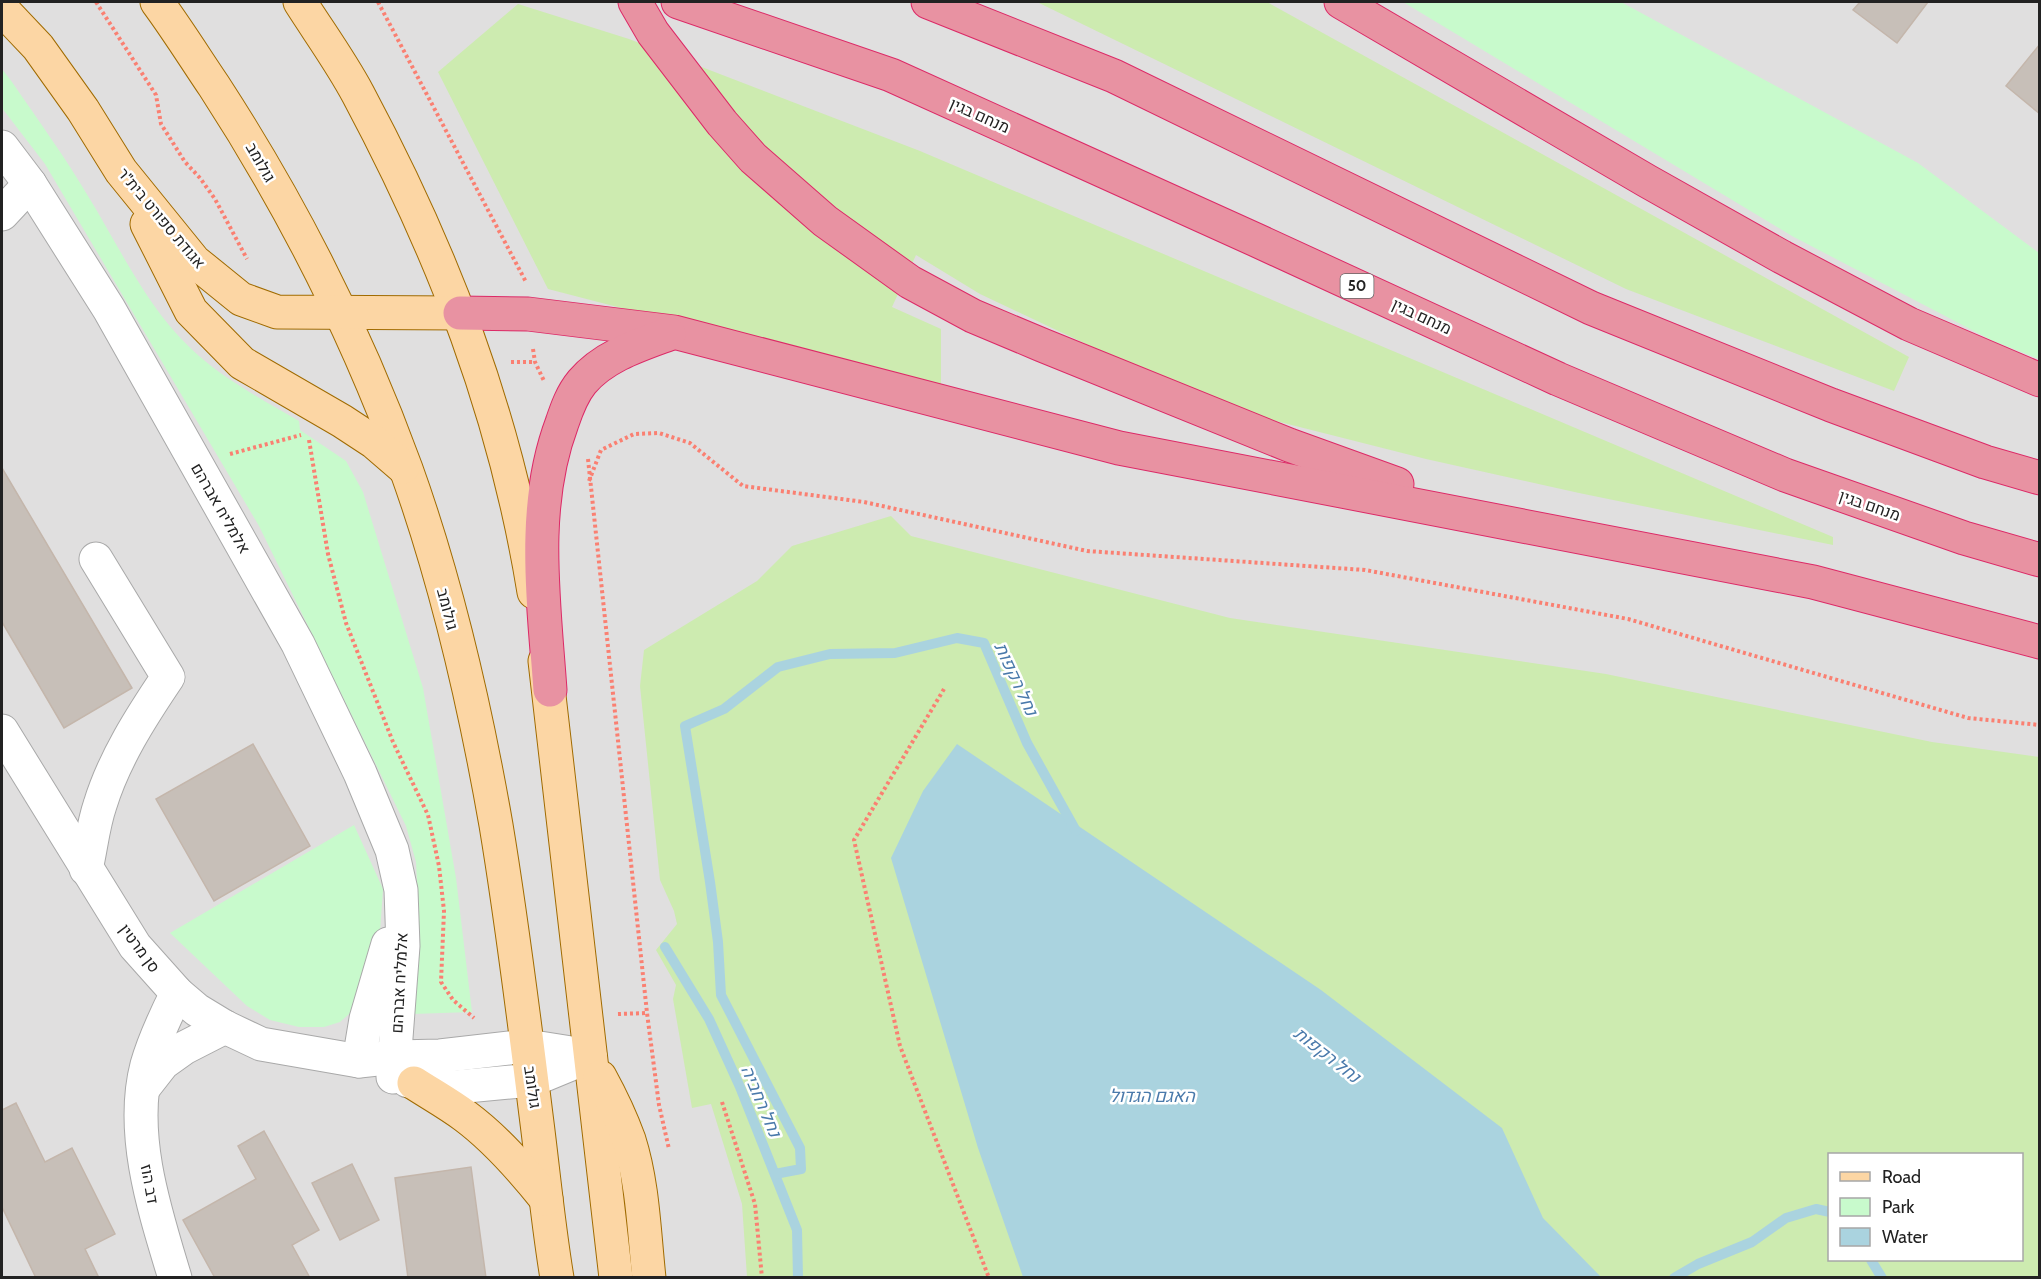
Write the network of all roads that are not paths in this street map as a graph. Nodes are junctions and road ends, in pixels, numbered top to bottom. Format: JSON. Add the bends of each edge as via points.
{"nodes":[{"id":1,"x":157,"y":2,"type":"edge"},
{"id":2,"x":300,"y":2,"type":"edge"},
{"id":3,"x":635,"y":2,"type":"edge"},
{"id":4,"x":678,"y":2,"type":"edge"},
{"id":5,"x":928,"y":2,"type":"edge"},
{"id":6,"x":1341,"y":2,"type":"edge"},
{"id":7,"x":2,"y":9,"type":"edge"},
{"id":8,"x":2,"y":147,"type":"edge"},
{"id":9,"x":121,"y":171,"type":"junction"},
{"id":10,"x":30,"y":184,"type":"junction"},
{"id":11,"x":2,"y":214,"type":"edge"},
{"id":12,"x":341,"y":311,"type":"junction"},
{"id":13,"x":460,"y":313,"type":"junction"},
{"id":14,"x":674,"y":332,"type":"junction"},
{"id":15,"x":2040,"y":380,"type":"edge"},
{"id":16,"x":406,"y":469,"type":"junction"},
{"id":17,"x":2040,"y":478,"type":"edge"},
{"id":18,"x":1490,"y":518,"type":"junction"},
{"id":19,"x":96,"y":559,"type":"dead end"},
{"id":20,"x":2040,"y":560,"type":"edge"},
{"id":21,"x":2040,"y":642,"type":"edge"},
{"id":22,"x":550,"y":690,"type":"junction"},
{"id":23,"x":2,"y":731,"type":"edge"},
{"id":24,"x":86,"y":869,"type":"junction"},
{"id":25,"x":401,"y":890,"type":"junction"},
{"id":26,"x":177,"y":993,"type":"junction"},
{"id":27,"x":225,"y":1027,"type":"junction"},
{"id":28,"x":527,"y":1046,"type":"junction"},
{"id":29,"x":590,"y":1056,"type":"junction"},
{"id":30,"x":359,"y":1061,"type":"junction"},
{"id":31,"x":401,"y":1072,"type":"junction"},
{"id":32,"x":532,"y":1080,"type":"junction"},
{"id":33,"x":144,"y":1087,"type":"junction"},
{"id":34,"x":546,"y":1199,"type":"junction"},
{"id":35,"x":174,"y":1278,"type":"edge"},
{"id":36,"x":557,"y":1278,"type":"edge"},
{"id":37,"x":616,"y":1278,"type":"edge"},
{"id":38,"x":650,"y":1278,"type":"edge"}],
"edges":[{"from":1,"to":12,"type":"main road","name":"גולומב","via":[[240,126]]},
{"from":2,"to":13,"type":"main road","via":[[357,92],[418,213]]},
{"from":3,"to":18,"type":"highway","via":[[653,33],[753,158],[825,221],[910,282],[974,316],[1289,445]]},
{"from":4,"to":20,"type":"highway","name":"מנחם בגין","number":"50","via":[[891,75],[1558,379],[1785,475],[1964,538]]},
{"from":5,"to":17,"type":"highway","via":[[1114,76],[1591,308],[1831,405],[1985,462]]},
{"from":6,"to":15,"type":"highway","via":[[1782,257],[1909,324]]},
{"from":7,"to":9,"type":"main road","name":"אגודת ספורט בית\"ר","via":[[38,47]]},
{"from":8,"to":10,"type":"street","name":"אלמליח אברהם"},
{"from":9,"to":12,"type":"main road","name":"אגודת ספורט בית\"ר","via":[[194,261],[241,299],[277,312]]},
{"from":9,"to":16,"type":"main road","via":[[191,311],[242,363],[342,421]]},
{"from":10,"to":11,"type":"street"},
{"from":10,"to":25,"type":"street","name":"אלמליח אברהם","via":[[108,309],[298,644],[392,850]]},
{"from":12,"to":13,"type":"main road","name":"אגודת ספורט בית\"ר"},
{"from":12,"to":16,"type":"main road","name":"גולומב"},
{"from":13,"to":14,"type":"highway","via":[[528,314]]},
{"from":13,"to":22,"type":"main road","via":[[497,425],[512,485]]},
{"from":14,"to":18,"type":"highway","via":[[1119,448]]},
{"from":14,"to":22,"type":"highway","via":[[606,361],[583,381],[570,400],[552,449],[543,503],[542,570]]},
{"from":16,"to":28,"type":"main road","name":"גולומב","via":[[453,625],[475,721],[510,910]]},
{"from":18,"to":21,"type":"highway","via":[[1813,582]]},
{"from":19,"to":24,"type":"street","via":[[168,677],[121,755],[100,805]]},
{"from":22,"to":29,"type":"main road"},
{"from":23,"to":24,"type":"street","name":"סן מרטין"},
{"from":24,"to":26,"type":"street","name":"סן מרטין","via":[[135,946]]},
{"from":25,"to":30,"type":"street","name":"אלמליח אברהם","via":[[366,1019]]},
{"from":25,"to":31,"type":"street","name":"אלמליח אברהם"},
{"from":26,"to":27,"type":"street","name":"סן מרטין"},
{"from":26,"to":33,"type":"street","name":"דב הוז","via":[[161,1025]]},
{"from":27,"to":30,"type":"street","name":"סן מרטין","via":[[261,1044]]},
{"from":27,"to":33,"type":"street","via":[[203,1036],[163,1063]]},
{"from":28,"to":29,"type":"street","name":"סן מרטין"},
{"from":28,"to":31,"type":"street","name":"סן מרטין","via":[[440,1056]]},
{"from":28,"to":32,"type":"main road","name":"גולומב"},
{"from":29,"to":32,"type":"street","name":"סן מרטין"},
{"from":29,"to":37,"type":"main road"},
{"from":29,"to":38,"type":"main road","via":[[629,1141],[638,1179]]},
{"from":30,"to":31,"type":"street","name":"סן מרטין"},
{"from":31,"to":32,"type":"street","name":"סן מרטין","via":[[456,1087]]},
{"from":31,"to":34,"type":"main road","via":[[477,1125]]},
{"from":32,"to":34,"type":"main road","name":"גולומב"},
{"from":33,"to":35,"type":"street","name":"דב הוז","via":[[143,1142],[150,1191]]},
{"from":34,"to":36,"type":"main road","name":"גולומב"}]}
